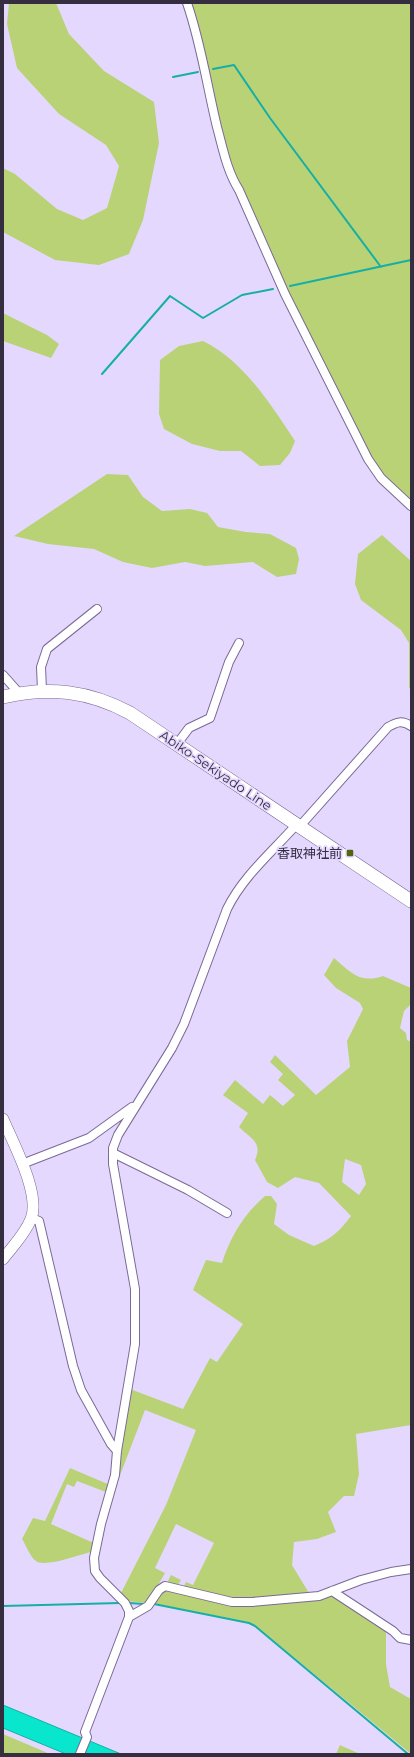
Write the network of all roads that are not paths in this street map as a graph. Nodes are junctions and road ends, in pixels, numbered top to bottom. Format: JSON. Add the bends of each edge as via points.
{"nodes":[{"id":1,"x":187,"y":3,"type":"edge"},
{"id":2,"x":411,"y":506,"type":"edge"},
{"id":3,"x":97,"y":609,"type":"dead end"},
{"id":4,"x":239,"y":643,"type":"dead end"},
{"id":5,"x":3,"y":675,"type":"edge"},
{"id":6,"x":42,"y":690,"type":"junction"},
{"id":7,"x":19,"y":693,"type":"junction"},
{"id":8,"x":3,"y":697,"type":"edge"},
{"id":9,"x":411,"y":726,"type":"edge"},
{"id":10,"x":178,"y":744,"type":"junction"},
{"id":11,"x":298,"y":825,"type":"junction"},
{"id":12,"x":410,"y":898,"type":"edge"},
{"id":13,"x":134,"y":1106,"type":"junction"},
{"id":14,"x":3,"y":1120,"type":"edge"},
{"id":15,"x":113,"y":1153,"type":"junction"},
{"id":16,"x":22,"y":1164,"type":"junction"},
{"id":17,"x":227,"y":1213,"type":"dead end"},
{"id":18,"x":32,"y":1218,"type":"junction"},
{"id":19,"x":3,"y":1259,"type":"edge"},
{"id":20,"x":117,"y":1451,"type":"junction"},
{"id":21,"x":411,"y":1569,"type":"edge"},
{"id":22,"x":332,"y":1591,"type":"junction"},
{"id":23,"x":129,"y":1617,"type":"junction"},
{"id":24,"x":411,"y":1640,"type":"edge"},
{"id":25,"x":80,"y":1754,"type":"edge"}],
"edges":[{"from":1,"to":2,"type":"street","via":[[232,178],[285,294],[368,459],[381,478]]},
{"from":3,"to":6,"type":"street","via":[[47,649],[41,667]]},
{"from":4,"to":10,"type":"street","via":[[229,662],[210,718],[189,728]]},
{"from":5,"to":7,"type":"street"},
{"from":6,"to":7,"type":"main road","name":"Abiko-Sekiyado Line"},
{"from":6,"to":10,"type":"main road","name":"Abiko-Sekiyado Line","via":[[76,692],[110,702]]},
{"from":7,"to":8,"type":"main road","name":"Abiko-Sekiyado Line"},
{"from":9,"to":11,"type":"street","via":[[403,721],[388,727]]},
{"from":10,"to":11,"type":"main road","name":"Abiko-Sekiyado Line"},
{"from":11,"to":12,"type":"main road","name":"Abiko-Sekiyado Line"},
{"from":11,"to":13,"type":"street","via":[[233,896],[184,1024],[172,1048]]},
{"from":13,"to":15,"type":"street","via":[[118,1135]]},
{"from":13,"to":16,"type":"street","via":[[89,1138]]},
{"from":14,"to":16,"type":"street"},
{"from":15,"to":17,"type":"street","via":[[188,1190]]},
{"from":15,"to":20,"type":"street","via":[[135,1289],[136,1313],[136,1344]]},
{"from":16,"to":18,"type":"street","via":[[32,1192]]},
{"from":18,"to":19,"type":"street"},
{"from":18,"to":20,"type":"street","via":[[39,1221],[81,1390]]},
{"from":20,"to":23,"type":"street","via":[[115,1475],[94,1558],[97,1574],[125,1603]]},
{"from":21,"to":22,"type":"street","via":[[361,1580]]},
{"from":22,"to":23,"type":"street","via":[[302,1598],[232,1602],[165,1586],[148,1606]]},
{"from":22,"to":24,"type":"street","via":[[400,1638]]},
{"from":23,"to":25,"type":"street"}]}
